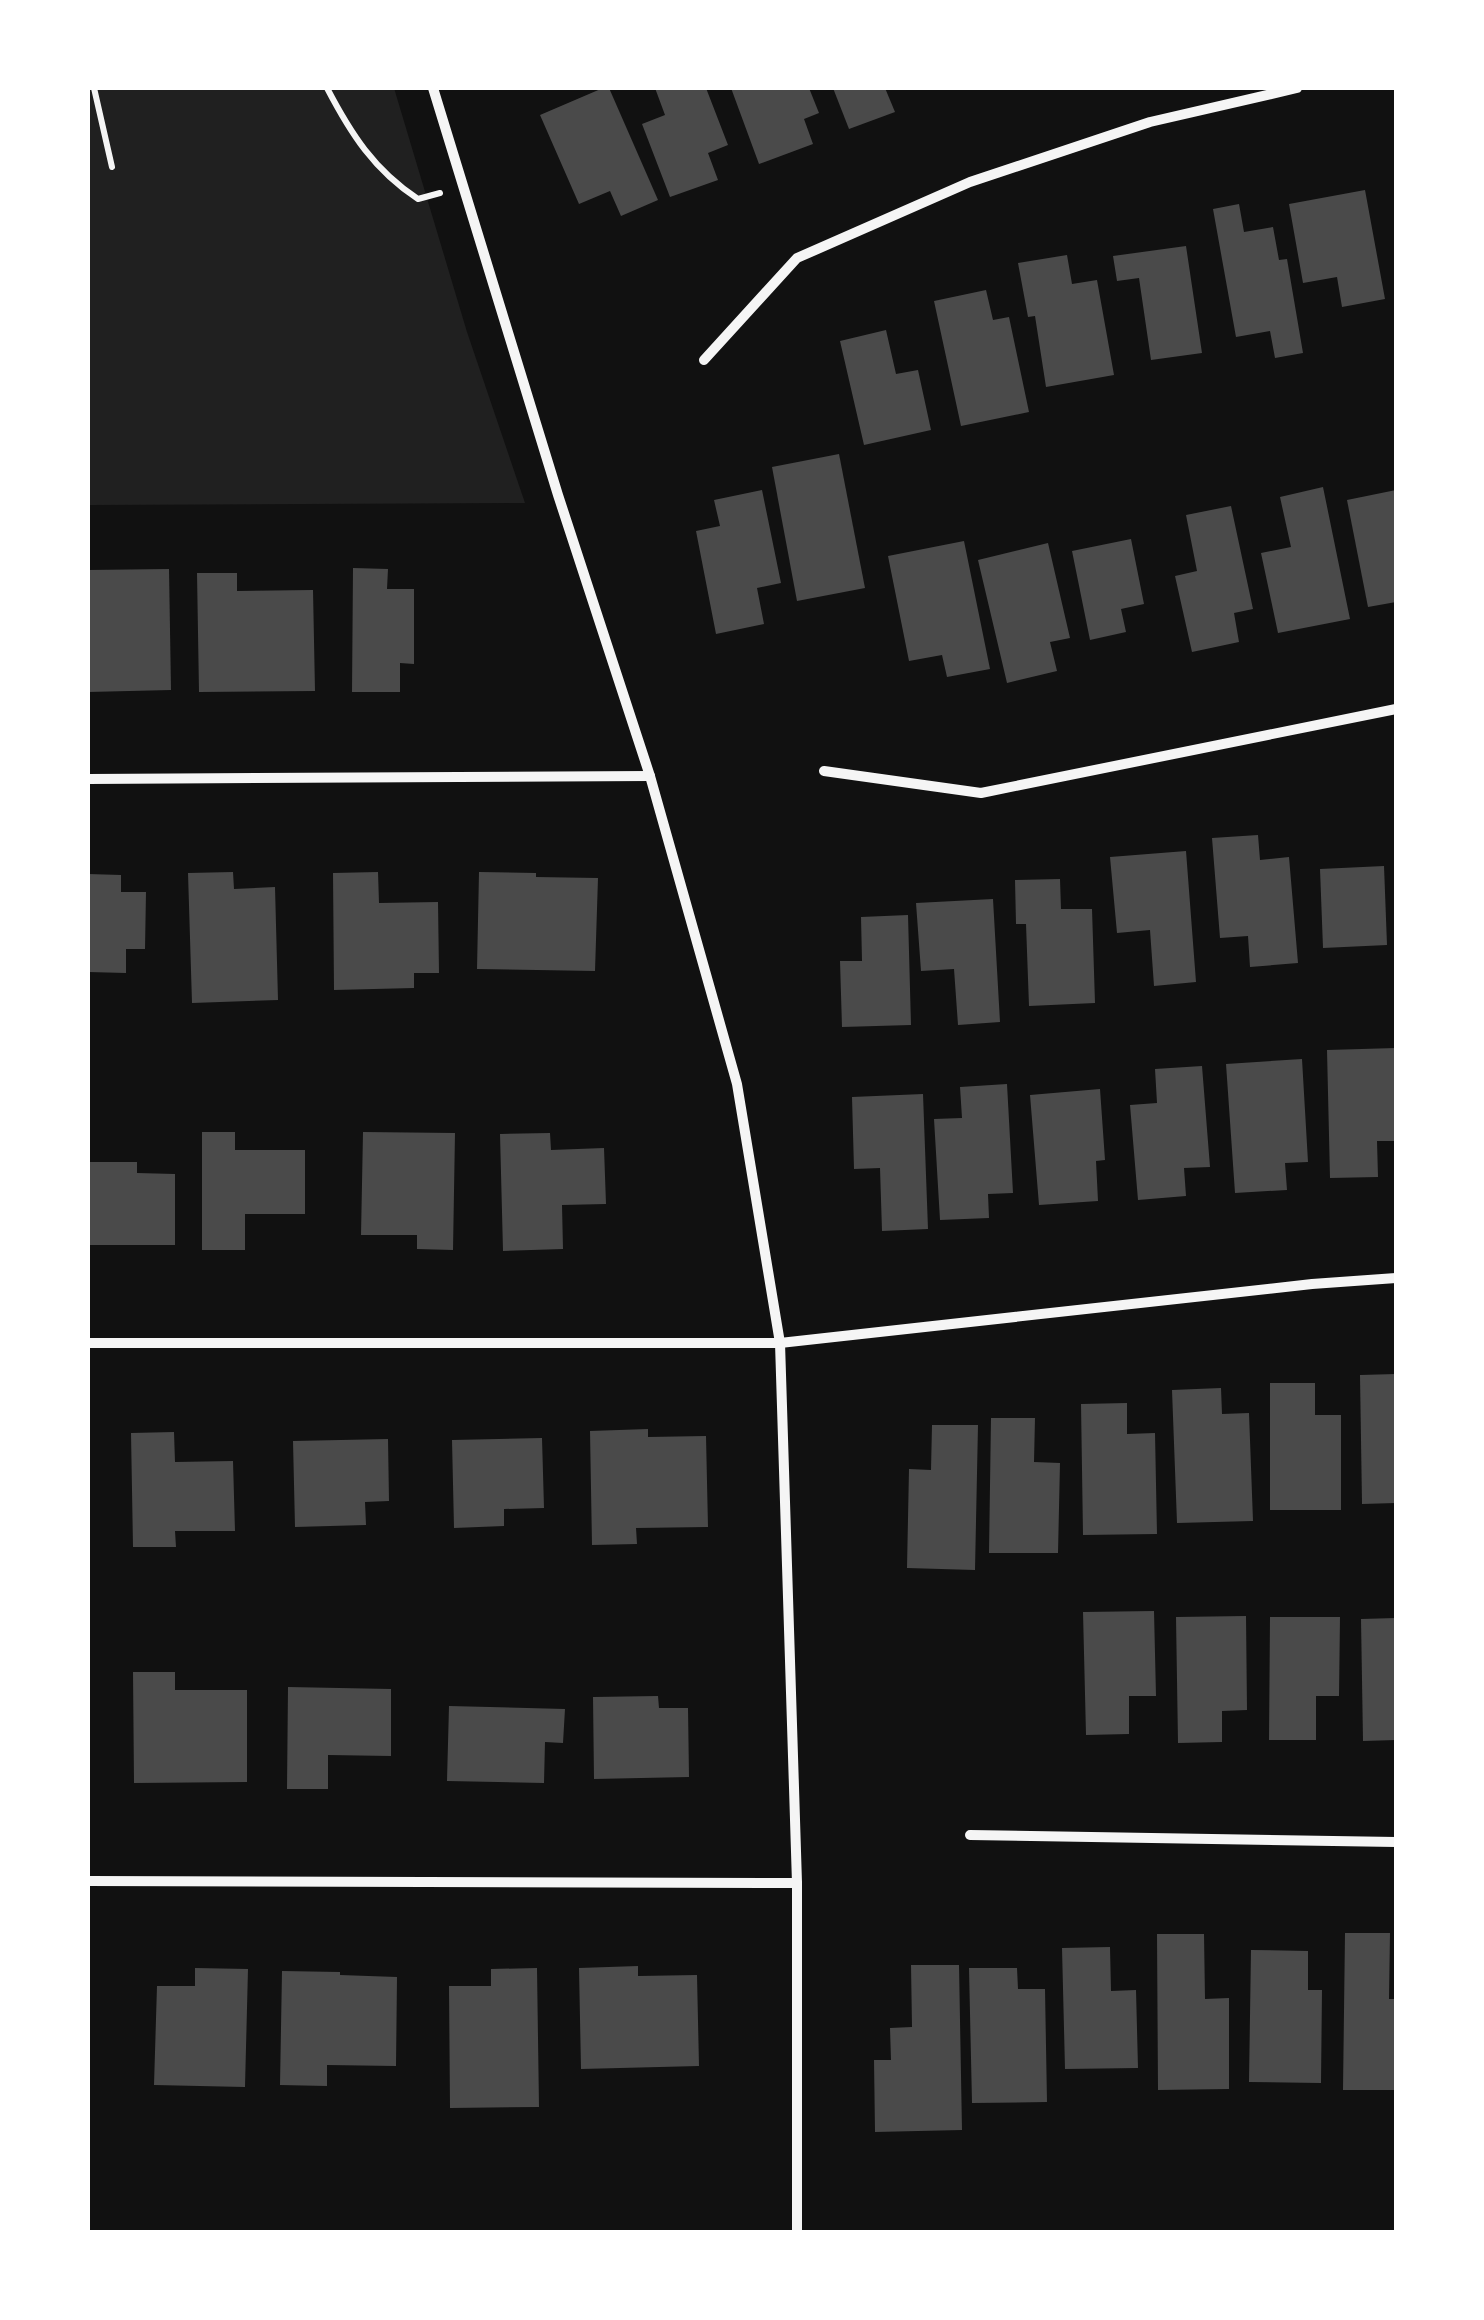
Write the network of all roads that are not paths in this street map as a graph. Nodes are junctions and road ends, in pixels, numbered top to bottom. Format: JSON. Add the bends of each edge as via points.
{"nodes":[{"id":1,"x":434,"y":88,"type":"edge"},
{"id":2,"x":1297,"y":88,"type":"edge"},
{"id":3,"x":704,"y":360,"type":"dead end"},
{"id":4,"x":1396,"y":709,"type":"edge"},
{"id":5,"x":824,"y":771,"type":"dead end"},
{"id":6,"x":650,"y":776,"type":"junction"},
{"id":7,"x":88,"y":780,"type":"edge"},
{"id":8,"x":1396,"y":1278,"type":"edge"},
{"id":9,"x":88,"y":1343,"type":"edge"},
{"id":10,"x":780,"y":1343,"type":"junction"},
{"id":11,"x":970,"y":1835,"type":"dead end"},
{"id":12,"x":1396,"y":1842,"type":"edge"},
{"id":13,"x":88,"y":1881,"type":"edge"},
{"id":14,"x":797,"y":1883,"type":"junction"},
{"id":15,"x":797,"y":2232,"type":"edge"}],
"edges":[{"from":1,"to":6,"type":"street"},
{"from":2,"to":3,"type":"street","via":[[1150,122],[970,182],[797,258]]},
{"from":4,"to":5,"type":"street","via":[[981,792]]},
{"from":6,"to":7,"type":"street"},
{"from":6,"to":10,"type":"street","via":[[737,1084]]},
{"from":8,"to":10,"type":"street"},
{"from":9,"to":10,"type":"street"},
{"from":10,"to":14,"type":"street"},
{"from":11,"to":12,"type":"street"},
{"from":13,"to":14,"type":"street"},
{"from":14,"to":15,"type":"street"}]}
